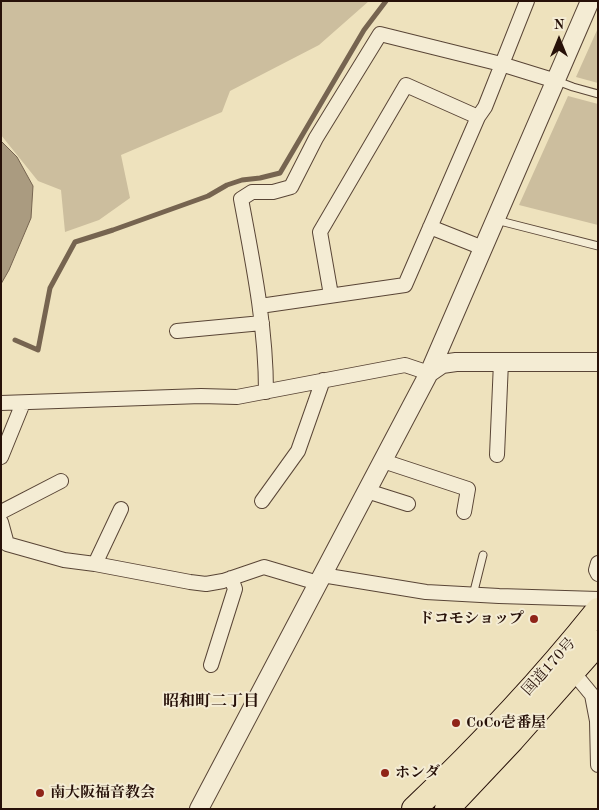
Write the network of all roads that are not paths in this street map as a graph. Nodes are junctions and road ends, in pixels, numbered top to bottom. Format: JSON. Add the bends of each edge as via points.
{"nodes":[{"id":1,"x":527,"y":1,"type":"edge"},
{"id":2,"x":590,"y":1,"type":"edge"},
{"id":3,"x":501,"y":64,"type":"junction"},
{"id":4,"x":556,"y":80,"type":"junction"},
{"id":5,"x":598,"y":94,"type":"edge"},
{"id":6,"x":478,"y":117,"type":"junction"},
{"id":7,"x":496,"y":220,"type":"junction"},
{"id":8,"x":430,"y":227,"type":"junction"},
{"id":9,"x":598,"y":246,"type":"edge"},
{"id":10,"x":484,"y":248,"type":"junction"},
{"id":11,"x":331,"y":295,"type":"junction"},
{"id":12,"x":260,"y":306,"type":"junction"},
{"id":13,"x":262,"y":323,"type":"junction"},
{"id":14,"x":177,"y":331,"type":"dead end"},
{"id":15,"x":501,"y":362,"type":"junction"},
{"id":16,"x":598,"y":362,"type":"edge"},
{"id":17,"x":429,"y":372,"type":"junction"},
{"id":18,"x":323,"y":380,"type":"junction"},
{"id":19,"x":266,"y":392,"type":"junction"},
{"id":20,"x":1,"y":403,"type":"edge"},
{"id":21,"x":23,"y":403,"type":"junction"},
{"id":22,"x":497,"y":454,"type":"dead end"},
{"id":23,"x":1,"y":457,"type":"edge"},
{"id":24,"x":383,"y":461,"type":"junction"},
{"id":25,"x":60,"y":481,"type":"dead end"},
{"id":26,"x":367,"y":491,"type":"junction"},
{"id":27,"x":262,"y":501,"type":"dead end"},
{"id":28,"x":408,"y":504,"type":"dead end"},
{"id":29,"x":122,"y":509,"type":"dead end"},
{"id":30,"x":1,"y":512,"type":"edge"},
{"id":31,"x":464,"y":512,"type":"dead end"},
{"id":32,"x":1,"y":522,"type":"edge"},
{"id":33,"x":483,"y":555,"type":"dead end"},
{"id":34,"x":598,"y":563,"type":"edge"},
{"id":35,"x":95,"y":564,"type":"junction"},
{"id":36,"x":598,"y":574,"type":"edge"},
{"id":37,"x":231,"y":578,"type":"junction"},
{"id":38,"x":320,"y":579,"type":"junction"},
{"id":39,"x":473,"y":595,"type":"junction"},
{"id":40,"x":598,"y":599,"type":"edge"},
{"id":41,"x":598,"y":610,"type":"edge"},
{"id":42,"x":598,"y":643,"type":"edge"},
{"id":43,"x":211,"y":665,"type":"dead end"},
{"id":44,"x":572,"y":672,"type":"junction"},
{"id":45,"x":598,"y":765,"type":"edge"},
{"id":46,"x":199,"y":809,"type":"edge"},
{"id":47,"x":414,"y":809,"type":"edge"},
{"id":48,"x":447,"y":809,"type":"edge"}],
"edges":[{"from":1,"to":3,"type":"street"},
{"from":2,"to":4,"type":"street"},
{"from":3,"to":4,"type":"street"},
{"from":3,"to":6,"type":"street"},
{"from":3,"to":12,"type":"street","via":[[380,34],[316,138],[291,187],[273,192],[252,192],[241,199]]},
{"from":4,"to":5,"type":"lane"},
{"from":4,"to":7,"type":"street"},
{"from":6,"to":8,"type":"street"},
{"from":6,"to":11,"type":"street","via":[[406,85],[320,232]]},
{"from":7,"to":9,"type":"lane"},
{"from":7,"to":10,"type":"street"},
{"from":8,"to":10,"type":"street"},
{"from":8,"to":11,"type":"street","via":[[405,285]]},
{"from":10,"to":17,"type":"street"},
{"from":11,"to":12,"type":"street"},
{"from":12,"to":13,"type":"street"},
{"from":13,"to":14,"type":"street"},
{"from":13,"to":19,"type":"street"},
{"from":15,"to":16,"type":"street"},
{"from":15,"to":17,"type":"street","via":[[442,364]]},
{"from":15,"to":22,"type":"street"},
{"from":17,"to":18,"type":"street","via":[[405,365]]},
{"from":17,"to":24,"type":"street"},
{"from":18,"to":19,"type":"street"},
{"from":18,"to":27,"type":"street","via":[[298,451]]},
{"from":19,"to":21,"type":"street","via":[[237,397]]},
{"from":20,"to":21,"type":"street"},
{"from":21,"to":23,"type":"street"},
{"from":24,"to":26,"type":"street"},
{"from":24,"to":31,"type":"street","via":[[468,488]]},
{"from":25,"to":30,"type":"street"},
{"from":26,"to":28,"type":"street"},
{"from":26,"to":38,"type":"street"},
{"from":29,"to":35,"type":"street"},
{"from":32,"to":35,"type":"street","via":[[7,544],[64,560]]},
{"from":33,"to":39,"type":"lane"},
{"from":34,"to":36,"type":"street"},
{"from":35,"to":37,"type":"street","via":[[206,584]]},
{"from":37,"to":38,"type":"street","via":[[264,567]]},
{"from":37,"to":43,"type":"street","via":[[236,588]]},
{"from":38,"to":39,"type":"street"},
{"from":38,"to":46,"type":"street"},
{"from":39,"to":40,"type":"street"},
{"from":41,"to":47,"type":"highway","name":"国道170号","via":[[507,714]]},
{"from":42,"to":44,"type":"highway","name":"国道170号"},
{"from":44,"to":45,"type":"street","via":[[592,695],[597,721]]},
{"from":44,"to":48,"type":"highway","name":"国道170号"}]}
